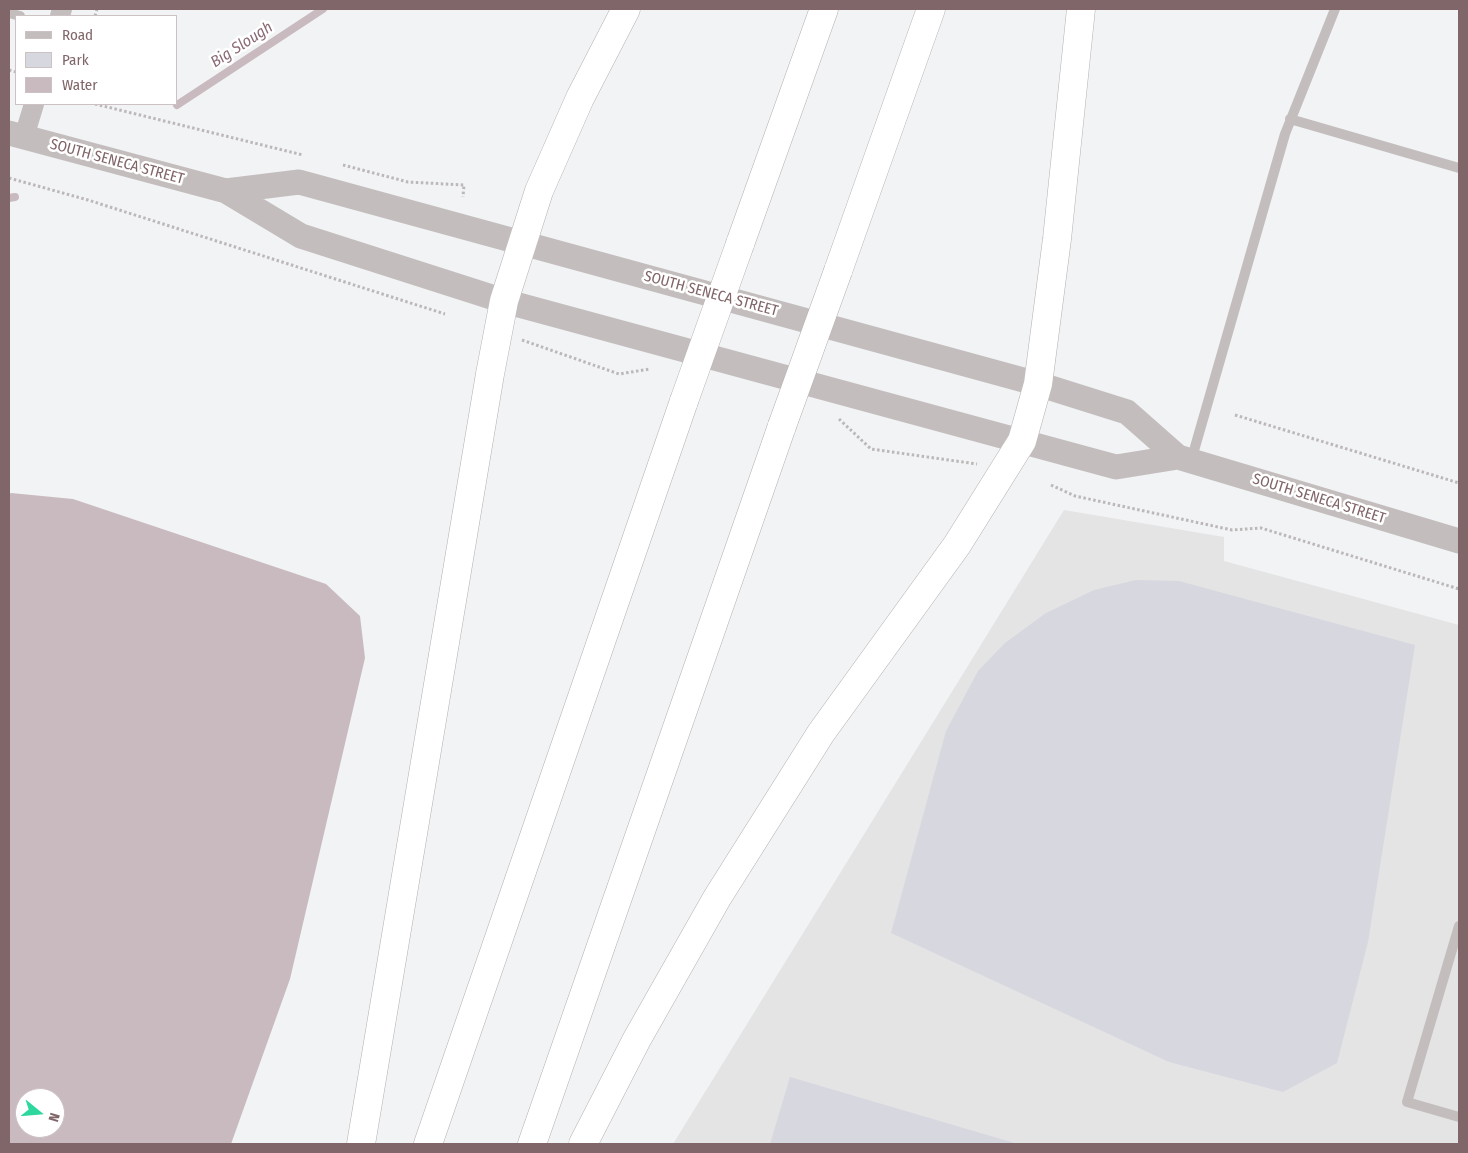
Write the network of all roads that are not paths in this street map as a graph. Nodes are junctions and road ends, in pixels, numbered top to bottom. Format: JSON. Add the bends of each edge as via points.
{"nodes":[{"id":1,"x":626,"y":9,"type":"edge"},
{"id":2,"x":824,"y":9,"type":"edge"},
{"id":3,"x":931,"y":9,"type":"edge"},
{"id":4,"x":1081,"y":9,"type":"edge"},
{"id":5,"x":1335,"y":9,"type":"edge"},
{"id":6,"x":33,"y":105,"type":"edge"},
{"id":7,"x":1290,"y":119,"type":"junction"},
{"id":8,"x":16,"y":135,"type":"edge"},
{"id":9,"x":1459,"y":168,"type":"edge"},
{"id":10,"x":226,"y":191,"type":"junction"},
{"id":11,"x":522,"y":242,"type":"junction"},
{"id":12,"x":504,"y":301,"type":"junction"},
{"id":13,"x":1038,"y":384,"type":"junction"},
{"id":14,"x":1022,"y":441,"type":"junction"},
{"id":15,"x":1185,"y":459,"type":"junction"},
{"id":16,"x":1459,"y":541,"type":"edge"},
{"id":17,"x":1459,"y":926,"type":"edge"},
{"id":18,"x":1459,"y":1117,"type":"edge"},
{"id":19,"x":362,"y":1144,"type":"edge"},
{"id":20,"x":428,"y":1144,"type":"edge"},
{"id":21,"x":532,"y":1144,"type":"edge"},
{"id":22,"x":583,"y":1144,"type":"edge"}],
"edges":[{"from":1,"to":11,"type":"highway","via":[[580,98],[539,191]]},
{"from":2,"to":20,"type":"highway","bridge":true,"via":[[684,401]]},
{"from":3,"to":21,"type":"highway","bridge":true},
{"from":4,"to":13,"type":"highway"},
{"from":5,"to":7,"type":"lane"},
{"from":6,"to":8,"type":"street"},
{"from":7,"to":9,"type":"lane"},
{"from":7,"to":15,"type":"lane"},
{"from":8,"to":10,"type":"street","name":"SOUTH SENECA STREET"},
{"from":10,"to":11,"type":"street","name":"SOUTH SENECA STREET","via":[[299,182]]},
{"from":10,"to":12,"type":"street","name":"SOUTH SENECA STREET","via":[[301,236]]},
{"from":11,"to":12,"type":"highway"},
{"from":11,"to":13,"type":"street","name":"SOUTH SENECA STREET"},
{"from":12,"to":14,"type":"street","name":"SOUTH SENECA STREET"},
{"from":12,"to":19,"type":"highway"},
{"from":13,"to":14,"type":"highway"},
{"from":13,"to":15,"type":"street","name":"SOUTH SENECA STREET","via":[[1127,412]]},
{"from":14,"to":15,"type":"street","name":"SOUTH SENECA STREET","via":[[1116,467]]},
{"from":14,"to":22,"type":"highway","via":[[957,545],[821,733],[717,898]]},
{"from":15,"to":16,"type":"street","name":"SOUTH SENECA STREET"},
{"from":17,"to":18,"type":"lane","via":[[1407,1102]]}]}
